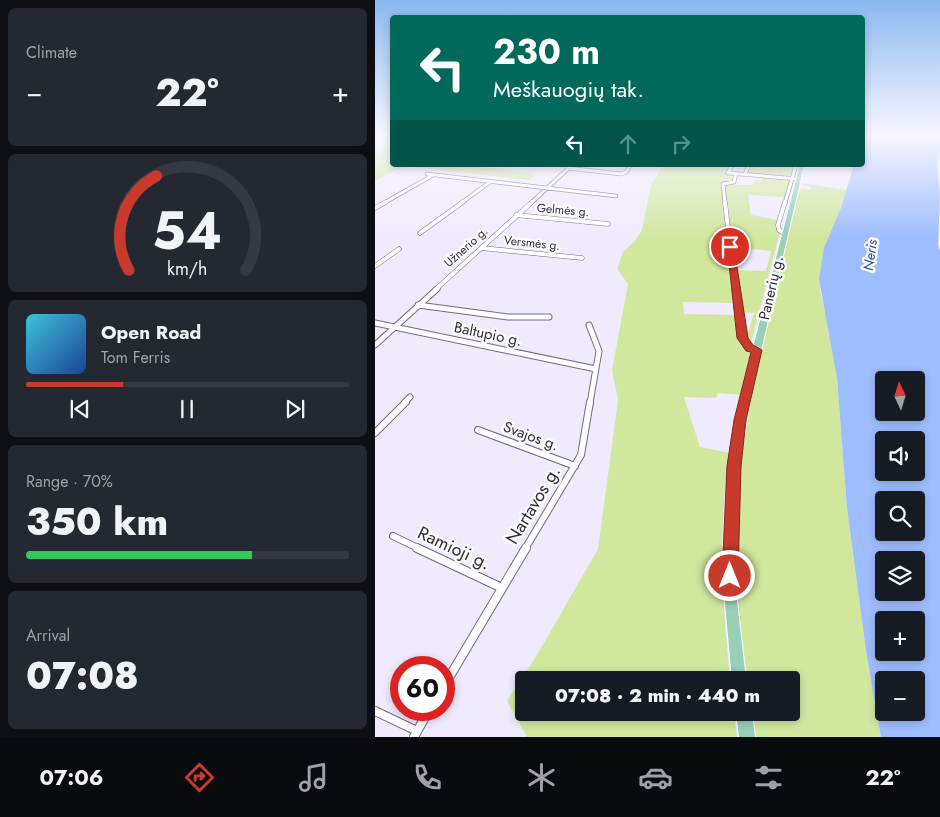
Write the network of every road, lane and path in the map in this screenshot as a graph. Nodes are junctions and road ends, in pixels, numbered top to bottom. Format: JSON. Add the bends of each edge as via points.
{"nodes":[{"id":1,"x":566,"y":169,"type":"edge"},
{"id":2,"x":580,"y":169,"type":"edge"},
{"id":3,"x":628,"y":169,"type":"edge"},
{"id":4,"x":730,"y":169,"type":"edge"},
{"id":5,"x":747,"y":169,"type":"edge"},
{"id":6,"x":796,"y":169,"type":"edge"},
{"id":7,"x":800,"y":169,"type":"edge"},
{"id":8,"x":427,"y":174,"type":"dead end"},
{"id":9,"x":736,"y":174,"type":"junction"},
{"id":10,"x":745,"y":174,"type":"junction"},
{"id":11,"x":434,"y":175,"type":"junction"},
{"id":12,"x":795,"y":179,"type":"junction"},
{"id":13,"x":490,"y":181,"type":"junction"},
{"id":14,"x":546,"y":188,"type":"junction"},
{"id":15,"x":616,"y":196,"type":"dead end"},
{"id":16,"x":375,"y":208,"type":"edge"},
{"id":17,"x":516,"y":216,"type":"junction"},
{"id":18,"x":608,"y":224,"type":"dead end"},
{"id":19,"x":420,"y":233,"type":"dead end"},
{"id":20,"x":481,"y":248,"type":"junction"},
{"id":21,"x":399,"y":249,"type":"dead end"},
{"id":22,"x":582,"y":258,"type":"dead end"},
{"id":23,"x":375,"y":266,"type":"edge"},
{"id":24,"x":418,"y":305,"type":"junction"},
{"id":25,"x":549,"y":317,"type":"dead end"},
{"id":26,"x":375,"y":323,"type":"edge"},
{"id":27,"x":589,"y":326,"type":"dead end"},
{"id":28,"x":394,"y":328,"type":"junction"},
{"id":29,"x":375,"y":345,"type":"edge"},
{"id":30,"x":757,"y":350,"type":"junction"},
{"id":31,"x":597,"y":369,"type":"junction"},
{"id":32,"x":411,"y":397,"type":"dead end"},
{"id":33,"x":478,"y":430,"type":"dead end"},
{"id":34,"x":375,"y":433,"type":"edge"},
{"id":35,"x":575,"y":466,"type":"junction"},
{"id":36,"x":393,"y":536,"type":"dead end"},
{"id":37,"x":502,"y":588,"type":"junction"},
{"id":38,"x":455,"y":667,"type":"edge"},
{"id":39,"x":738,"y":671,"type":"edge"},
{"id":40,"x":375,"y":711,"type":"edge"},
{"id":41,"x":423,"y":721,"type":"edge"},
{"id":42,"x":745,"y":721,"type":"edge"},
{"id":43,"x":416,"y":734,"type":"edge"},
{"id":44,"x":747,"y":737,"type":"edge"}],
"edges":[{"from":1,"to":14,"type":"street","name":"Užnerio g."},
{"from":2,"to":3,"type":"street","via":[[621,174]]},
{"from":4,"to":9,"type":"street","via":[[728,173]]},
{"from":5,"to":10,"type":"street"},
{"from":6,"to":12,"type":"street"},
{"from":7,"to":12,"type":"main road","name":"Panerių g."},
{"from":8,"to":11,"type":"street"},
{"from":9,"to":10,"type":"street"},
{"from":9,"to":30,"type":"street","via":[[734,182],[723,184],[734,284],[743,338],[749,348]]},
{"from":10,"to":12,"type":"street"},
{"from":11,"to":13,"type":"street"},
{"from":11,"to":16,"type":"street"},
{"from":12,"to":30,"type":"main road","name":"Panerių g."},
{"from":13,"to":14,"type":"street"},
{"from":13,"to":19,"type":"street"},
{"from":14,"to":15,"type":"street"},
{"from":14,"to":17,"type":"street","name":"Užnerio g."},
{"from":17,"to":18,"type":"street","name":"Gelmės g."},
{"from":17,"to":20,"type":"street","name":"Užnerio g."},
{"from":20,"to":22,"type":"street","name":"Versmės g."},
{"from":20,"to":24,"type":"street","name":"Užnerio g."},
{"from":21,"to":23,"type":"street"},
{"from":24,"to":25,"type":"street","via":[[508,317]]},
{"from":24,"to":28,"type":"street","name":"Užnerio g."},
{"from":26,"to":28,"type":"street","name":"Baltupio g."},
{"from":27,"to":31,"type":"street","name":"Nartavos g.","via":[[599,351]]},
{"from":28,"to":29,"type":"street","name":"Užnerio g."},
{"from":28,"to":31,"type":"street","name":"Baltupio g."},
{"from":30,"to":39,"type":"main road","name":"Panerių g.","via":[[740,420],[732,494],[730,592]]},
{"from":31,"to":35,"type":"street","name":"Nartavos g.","via":[[581,455]]},
{"from":32,"to":34,"type":"street"},
{"from":33,"to":35,"type":"street","name":"Svajos g."},
{"from":35,"to":37,"type":"street","name":"Nartavos g."},
{"from":36,"to":37,"type":"street","name":"Ramioji g."},
{"from":37,"to":38,"type":"street","name":"Nartavos g."},
{"from":40,"to":43,"type":"street"},
{"from":41,"to":43,"type":"street"},
{"from":42,"to":44,"type":"main road"}]}
